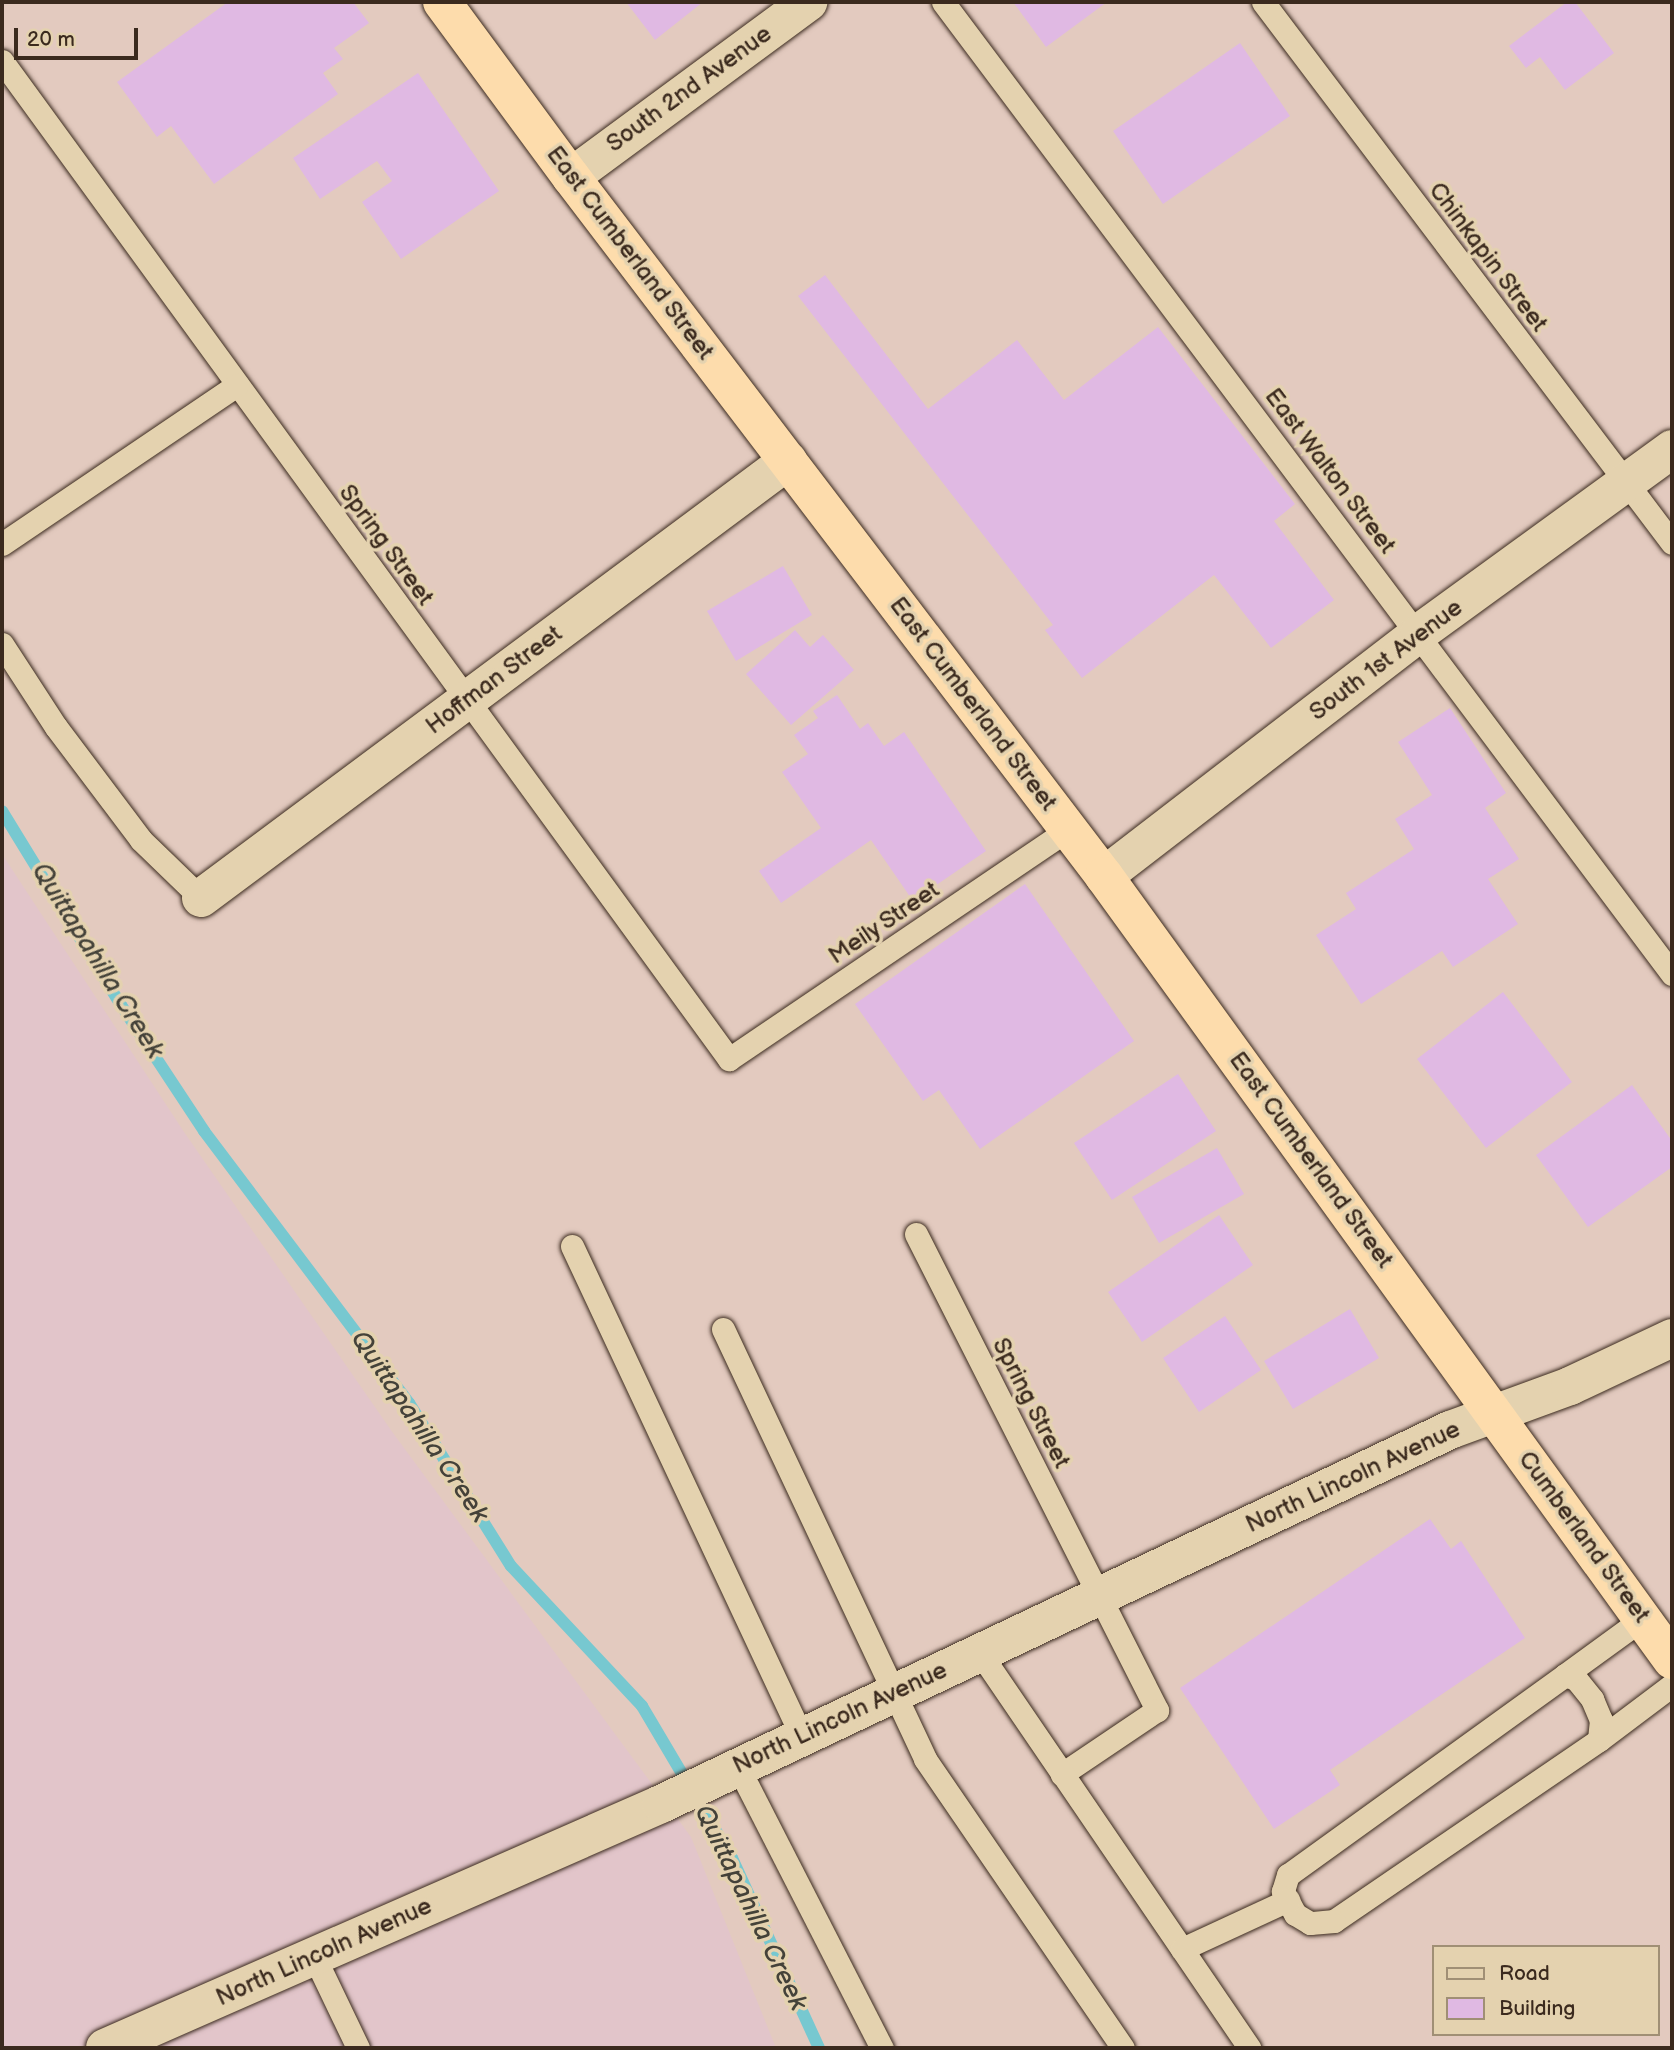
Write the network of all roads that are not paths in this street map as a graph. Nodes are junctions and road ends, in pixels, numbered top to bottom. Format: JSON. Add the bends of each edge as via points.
{"nodes":[{"id":1,"x":442,"y":2,"type":"edge"},
{"id":2,"x":808,"y":2,"type":"edge"},
{"id":3,"x":943,"y":2,"type":"edge"},
{"id":4,"x":1263,"y":2,"type":"edge"},
{"id":5,"x":2,"y":61,"type":"edge"},
{"id":6,"x":571,"y":177,"type":"junction"},
{"id":7,"x":237,"y":385,"type":"junction"},
{"id":8,"x":1672,"y":449,"type":"edge"},
{"id":9,"x":789,"y":461,"type":"junction"},
{"id":10,"x":1626,"y":483,"type":"junction"},
{"id":11,"x":1672,"y":543,"type":"edge"},
{"id":12,"x":2,"y":544,"type":"edge"},
{"id":13,"x":1419,"y":633,"type":"junction"},
{"id":14,"x":2,"y":644,"type":"edge"},
{"id":15,"x":467,"y":700,"type":"junction"},
{"id":16,"x":1069,"y":829,"type":"junction"},
{"id":17,"x":1104,"y":876,"type":"junction"},
{"id":18,"x":201,"y":898,"type":"joint"},
{"id":19,"x":1672,"y":974,"type":"edge"},
{"id":20,"x":729,"y":1059,"type":"joint"},
{"id":21,"x":916,"y":1234,"type":"dead end"},
{"id":22,"x":572,"y":1246,"type":"dead end"},
{"id":23,"x":723,"y":1329,"type":"dead end"},
{"id":24,"x":1672,"y":1338,"type":"edge"},
{"id":25,"x":1495,"y":1413,"type":"junction"},
{"id":26,"x":1099,"y":1596,"type":"junction"},
{"id":27,"x":1642,"y":1619,"type":"junction"},
{"id":28,"x":980,"y":1653,"type":"junction"},
{"id":29,"x":1672,"y":1660,"type":"edge"},
{"id":30,"x":1564,"y":1675,"type":"junction"},
{"id":31,"x":1672,"y":1685,"type":"edge"},
{"id":32,"x":895,"y":1693,"type":"junction"},
{"id":33,"x":802,"y":1737,"type":"junction"},
{"id":34,"x":1598,"y":1740,"type":"junction"},
{"id":35,"x":725,"y":1773,"type":"junction"},
{"id":36,"x":1062,"y":1774,"type":"junction"},
{"id":37,"x":1288,"y":1900,"type":"junction"},
{"id":38,"x":1182,"y":1949,"type":"junction"},
{"id":39,"x":314,"y":1956,"type":"junction"},
{"id":40,"x":105,"y":2048,"type":"edge"},
{"id":41,"x":358,"y":2048,"type":"edge"},
{"id":42,"x":882,"y":2048,"type":"edge"},
{"id":43,"x":1123,"y":2048,"type":"edge"},
{"id":44,"x":1249,"y":2048,"type":"edge"}],
"edges":[{"from":1,"to":6,"type":"highway","name":"East Cumberland Street"},
{"from":2,"to":6,"type":"street","name":"South 2nd Avenue"},
{"from":3,"to":13,"type":"lane","name":"East Walton Street"},
{"from":4,"to":10,"type":"lane","name":"Chinkapin Street"},
{"from":5,"to":7,"type":"lane","name":"Spring Street"},
{"from":6,"to":9,"type":"highway","name":"East Cumberland Street"},
{"from":7,"to":12,"type":"lane"},
{"from":7,"to":15,"type":"lane","name":"Spring Street"},
{"from":8,"to":10,"type":"street","name":"South 1st Avenue"},
{"from":9,"to":15,"type":"street","name":"Hoffman Street"},
{"from":9,"to":16,"type":"highway","name":"East Cumberland Street"},
{"from":10,"to":11,"type":"lane","name":"Chinkapin Street"},
{"from":10,"to":13,"type":"street","name":"South 1st Avenue"},
{"from":13,"to":17,"type":"street","name":"South 1st Avenue"},
{"from":13,"to":19,"type":"lane","name":"East Walton Street"},
{"from":14,"to":18,"type":"lane","via":[[141,840]]},
{"from":15,"to":18,"type":"street","name":"Hoffman Street"},
{"from":15,"to":20,"type":"lane","name":"Spring Street"},
{"from":16,"to":17,"type":"highway","name":"East Cumberland Street"},
{"from":16,"to":20,"type":"lane","name":"Meily Street"},
{"from":17,"to":25,"type":"highway","name":"East Cumberland Street"},
{"from":21,"to":26,"type":"lane","name":"Spring Street"},
{"from":22,"to":33,"type":"lane"},
{"from":23,"to":32,"type":"lane"},
{"from":24,"to":25,"type":"street","name":"North Lincoln Avenue","via":[[1570,1386]]},
{"from":25,"to":26,"type":"street","name":"North Lincoln Avenue"},
{"from":25,"to":27,"type":"highway","name":"Cumberland Street"},
{"from":26,"to":28,"type":"street","name":"North Lincoln Avenue"},
{"from":26,"to":36,"type":"lane","name":"Spring Street","via":[[1157,1710]]},
{"from":27,"to":29,"type":"highway","name":"Cumberland Street"},
{"from":27,"to":30,"type":"lane"},
{"from":28,"to":32,"type":"street","name":"North Lincoln Avenue"},
{"from":28,"to":36,"type":"lane"},
{"from":30,"to":34,"type":"lane","via":[[1576,1679],[1592,1699],[1601,1720]]},
{"from":30,"to":37,"type":"lane","via":[[1287,1875],[1283,1891]]},
{"from":31,"to":34,"type":"lane"},
{"from":32,"to":33,"type":"street","name":"North Lincoln Avenue"},
{"from":32,"to":43,"type":"lane","via":[[925,1759]]},
{"from":33,"to":35,"type":"street","name":"North Lincoln Avenue"},
{"from":34,"to":37,"type":"lane","via":[[1334,1921],[1310,1923],[1295,1914]]},
{"from":35,"to":39,"type":"street","name":"North Lincoln Avenue"},
{"from":35,"to":42,"type":"lane"},
{"from":36,"to":38,"type":"lane"},
{"from":37,"to":38,"type":"lane"},
{"from":38,"to":44,"type":"lane"},
{"from":39,"to":40,"type":"street","name":"North Lincoln Avenue"},
{"from":39,"to":41,"type":"lane"}]}
